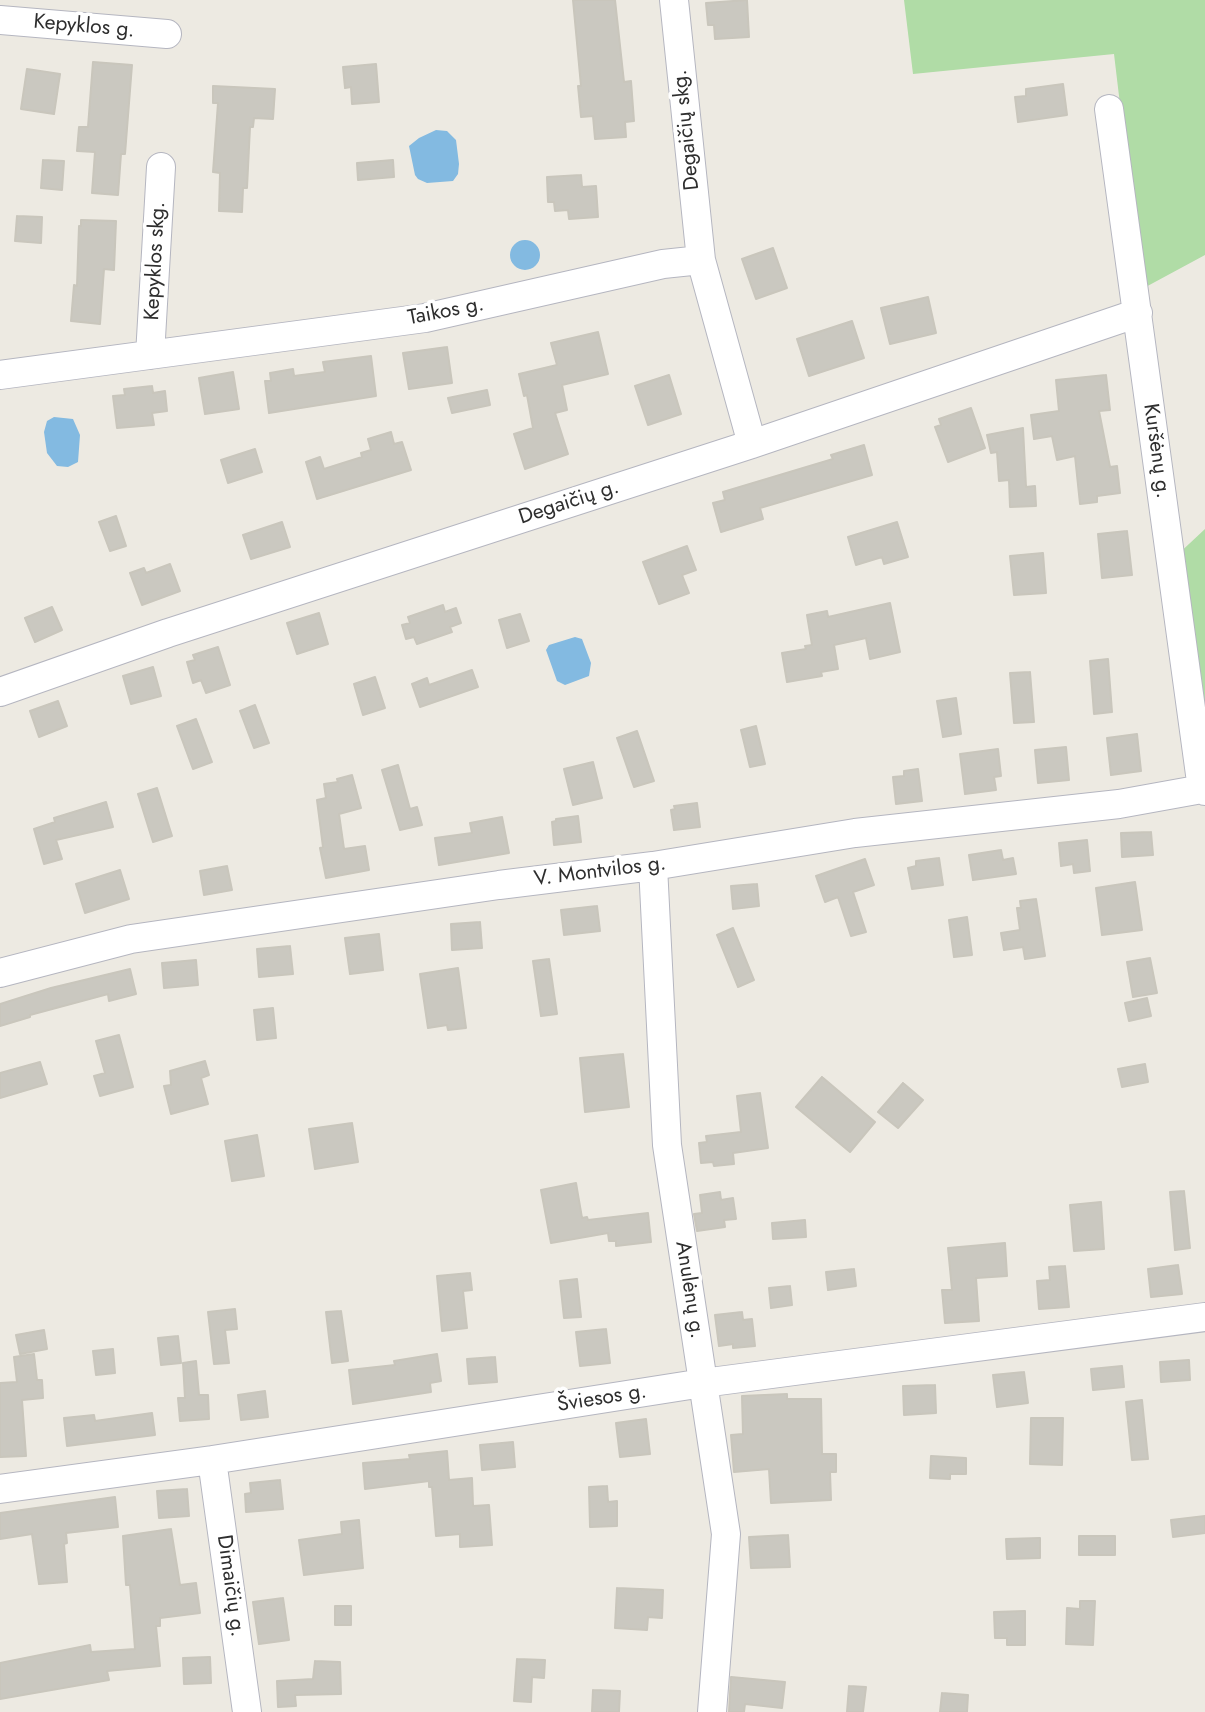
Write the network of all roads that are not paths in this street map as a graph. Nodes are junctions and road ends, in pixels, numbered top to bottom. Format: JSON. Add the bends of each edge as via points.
{"nodes":[{"id":1,"x":674,"y":0,"type":"edge"},
{"id":2,"x":0,"y":20,"type":"edge"},
{"id":3,"x":167,"y":34,"type":"dead end"},
{"id":4,"x":1109,"y":109,"type":"dead end"},
{"id":5,"x":161,"y":167,"type":"dead end"},
{"id":6,"x":701,"y":260,"type":"junction"},
{"id":7,"x":1138,"y":313,"type":"junction"},
{"id":8,"x":150,"y":355,"type":"junction"},
{"id":9,"x":0,"y":375,"type":"edge"},
{"id":10,"x":752,"y":444,"type":"junction"},
{"id":11,"x":0,"y":692,"type":"edge"},
{"id":12,"x":1204,"y":790,"type":"edge"},
{"id":13,"x":653,"y":866,"type":"junction"},
{"id":14,"x":0,"y":973,"type":"edge"},
{"id":15,"x":1205,"y":1317,"type":"edge"},
{"id":16,"x":703,"y":1384,"type":"junction"},
{"id":17,"x":212,"y":1460,"type":"junction"},
{"id":18,"x":0,"y":1489,"type":"edge"},
{"id":19,"x":247,"y":1712,"type":"edge"},
{"id":20,"x":712,"y":1712,"type":"edge"}],
"edges":[{"from":1,"to":6,"type":"street","name":"Degaičių skg."},
{"from":2,"to":3,"type":"street","name":"Kepyklos g."},
{"from":4,"to":7,"type":"street","name":"Kuršėnų g."},
{"from":5,"to":8,"type":"street","name":"Kepyklos skg."},
{"from":6,"to":8,"type":"street","name":"Taikos g.","via":[[663,264],[425,318]]},
{"from":6,"to":10,"type":"street"},
{"from":7,"to":10,"type":"street","name":"Degaičių g."},
{"from":7,"to":12,"type":"street","name":"Kuršėnų g."},
{"from":8,"to":9,"type":"street","name":"Taikos g."},
{"from":10,"to":11,"type":"street","name":"Degaičių g."},
{"from":12,"to":13,"type":"street","name":"V. Montvilos g.","via":[[1119,804],[855,833]]},
{"from":13,"to":14,"type":"street","name":"V. Montvilos g.","via":[[131,939]]},
{"from":13,"to":16,"type":"street","name":"Anulėnų g.","via":[[667,1144]]},
{"from":15,"to":16,"type":"street","name":"Šviesos g."},
{"from":16,"to":17,"type":"street","name":"Šviesos g."},
{"from":16,"to":20,"type":"street","name":"Anulėnų g.","via":[[726,1534]]},
{"from":17,"to":18,"type":"street","name":"Šviesos g."},
{"from":17,"to":19,"type":"street","name":"Dimaičių g."}]}
